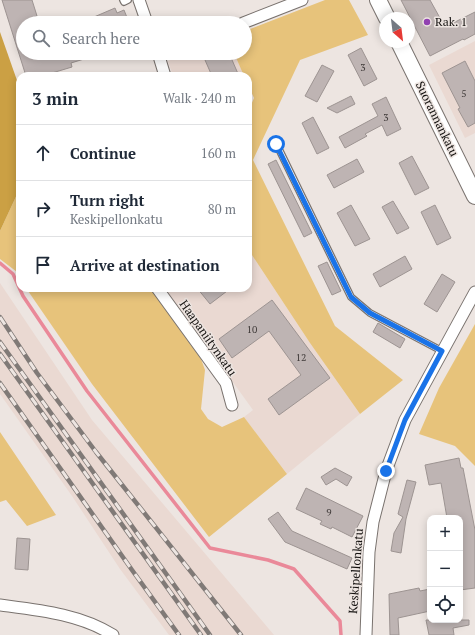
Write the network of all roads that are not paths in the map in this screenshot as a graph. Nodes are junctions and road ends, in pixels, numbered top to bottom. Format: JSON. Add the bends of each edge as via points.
{"nodes":[{"id":1,"x":123,"y":0,"type":"edge"},
{"id":2,"x":128,"y":0,"type":"edge"},
{"id":3,"x":139,"y":0,"type":"edge"},
{"id":4,"x":302,"y":0,"type":"edge"},
{"id":5,"x":378,"y":0,"type":"edge"},
{"id":6,"x":384,"y":12,"type":"edge"},
{"id":7,"x":145,"y":16,"type":"edge"},
{"id":8,"x":252,"y":19,"type":"edge"},
{"id":9,"x":402,"y":48,"type":"edge"},
{"id":10,"x":162,"y":60,"type":"edge"},
{"id":11,"x":164,"y":72,"type":"edge"},
{"id":12,"x":276,"y":144,"type":"dead end"},
{"id":13,"x":475,"y":196,"type":"edge"},
{"id":14,"x":160,"y":292,"type":"edge"},
{"id":15,"x":475,"y":292,"type":"edge"},
{"id":16,"x":442,"y":351,"type":"junction"},
{"id":17,"x":232,"y":405,"type":"dead end"},
{"id":18,"x":0,"y":605,"type":"edge"},
{"id":19,"x":113,"y":635,"type":"edge"},
{"id":20,"x":366,"y":635,"type":"edge"}],
"edges":[{"from":1,"to":2,"type":"lane"},
{"from":3,"to":7,"type":"street"},
{"from":4,"to":8,"type":"street"},
{"from":5,"to":6,"type":"street"},
{"from":9,"to":13,"type":"street","name":"Suorannankatu"},
{"from":10,"to":11,"type":"street"},
{"from":12,"to":16,"type":"lane","via":[[351,297],[370,313]]},
{"from":14,"to":17,"type":"street","name":"Haapaniitynkatu","via":[[226,383]]},
{"from":15,"to":16,"type":"street","name":"Keskipellonkatu"},
{"from":16,"to":20,"type":"street","name":"Keskipellonkatu","via":[[405,420],[386,471],[369,552]]},
{"from":18,"to":19,"type":"street","via":[[60,614],[103,628]]}]}
